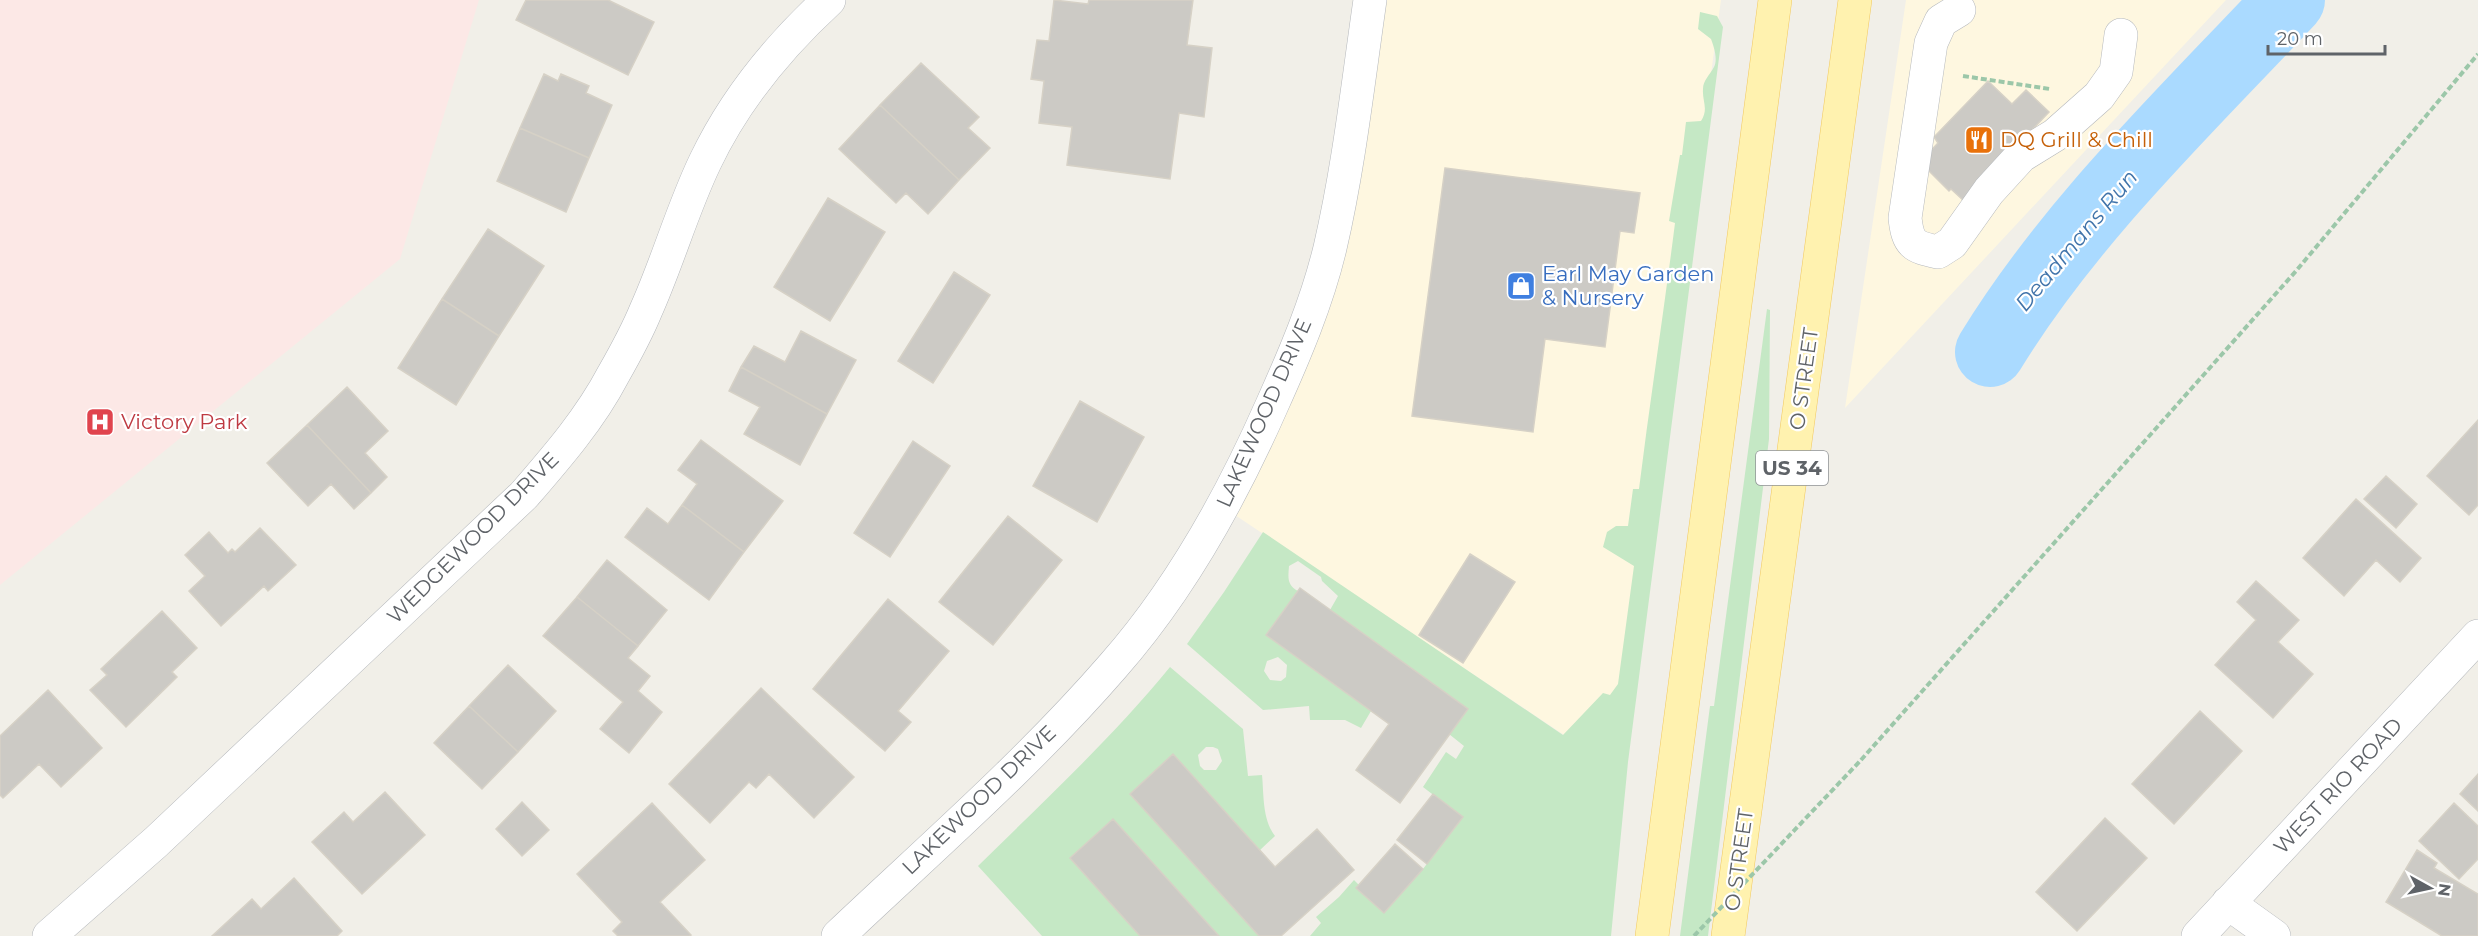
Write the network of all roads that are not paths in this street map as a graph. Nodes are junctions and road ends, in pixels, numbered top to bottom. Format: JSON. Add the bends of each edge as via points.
{"nodes":[{"id":1,"x":829,"y":0,"type":"edge"},
{"id":2,"x":1370,"y":0,"type":"edge"},
{"id":3,"x":1776,"y":0,"type":"edge"},
{"id":4,"x":1855,"y":0,"type":"edge"},
{"id":5,"x":1959,"y":10,"type":"dead end"},
{"id":6,"x":2121,"y":35,"type":"dead end"},
{"id":7,"x":2478,"y":636,"type":"edge"},
{"id":8,"x":2228,"y":903,"type":"junction"},
{"id":9,"x":50,"y":936,"type":"edge"},
{"id":10,"x":838,"y":936,"type":"edge"},
{"id":11,"x":1652,"y":936,"type":"edge"},
{"id":12,"x":1728,"y":936,"type":"edge"},
{"id":13,"x":2198,"y":936,"type":"edge"},
{"id":14,"x":2274,"y":936,"type":"edge"}],
"edges":[{"from":1,"to":9,"type":"street","name":"WEDGEWOOD DRIVE","via":[[768,65],[706,159],[646,311],[612,377],[564,448],[524,495],[165,834]]},
{"from":2,"to":10,"type":"street","name":"LAKEWOOD DRIVE","via":[[1347,170],[1323,271],[1292,361],[1223,507],[1175,585],[1108,672],[996,786]]},
{"from":3,"to":11,"type":"main road"},
{"from":4,"to":12,"type":"main road","name":"O STREET","number":"US 34"},
{"from":5,"to":6,"type":"street","via":[[1941,21],[1931,44],[1905,218],[1907,236],[1918,248],[1938,252],[1952,243],[1989,191],[2021,156],[2055,135],[2099,96],[2116,72]]},
{"from":7,"to":8,"type":"street","name":"WEST RIO ROAD"},
{"from":8,"to":13,"type":"street","name":"WEST RIO ROAD"},
{"from":8,"to":14,"type":"street"}]}
